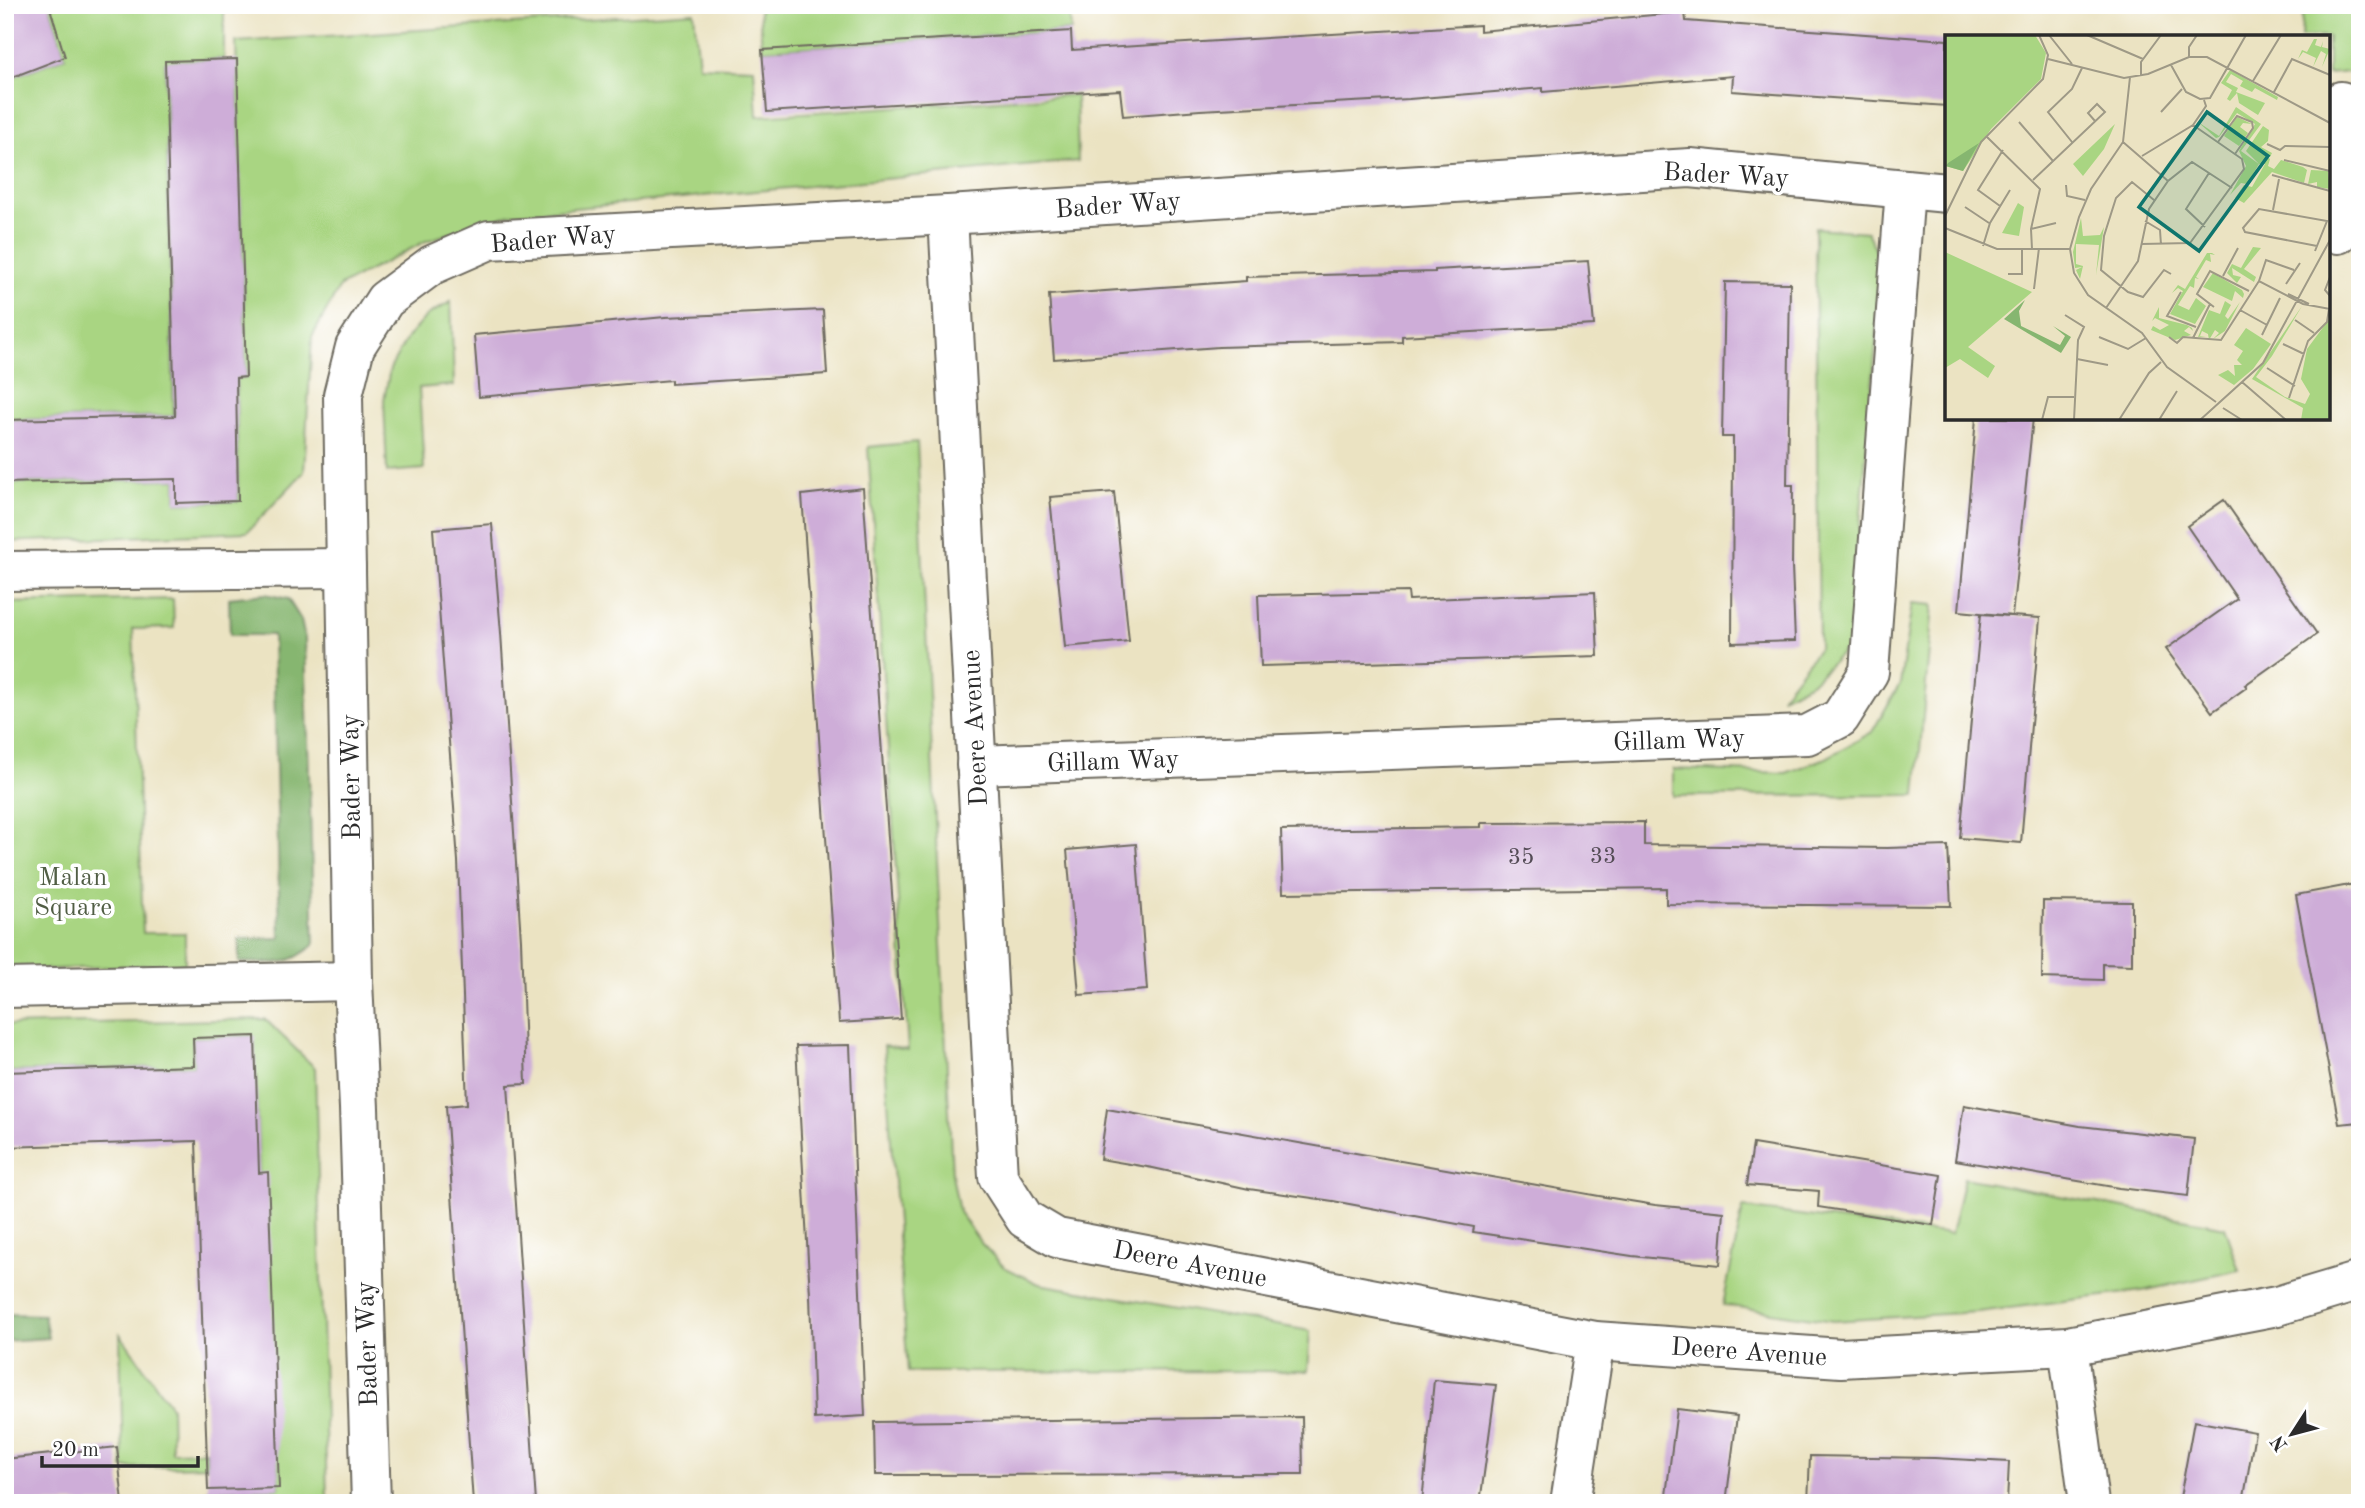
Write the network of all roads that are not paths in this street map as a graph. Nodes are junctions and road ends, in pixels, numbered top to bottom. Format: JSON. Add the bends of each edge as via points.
{"nodes":[{"id":1,"x":2341,"y":101,"type":"dead end"},
{"id":2,"x":1905,"y":189,"type":"junction"},
{"id":3,"x":1945,"y":193,"type":"edge"},
{"id":4,"x":948,"y":215,"type":"junction"},
{"id":5,"x":2342,"y":240,"type":"edge"},
{"id":6,"x":346,"y":568,"type":"junction"},
{"id":7,"x":5,"y":571,"type":"edge"},
{"id":8,"x":976,"y":765,"type":"junction"},
{"id":9,"x":353,"y":981,"type":"junction"},
{"id":10,"x":5,"y":988,"type":"edge"},
{"id":11,"x":2360,"y":1281,"type":"edge"},
{"id":12,"x":1595,"y":1341,"type":"junction"},
{"id":13,"x":2068,"y":1346,"type":"junction"},
{"id":14,"x":371,"y":1503,"type":"edge"},
{"id":15,"x":1570,"y":1503,"type":"edge"},
{"id":16,"x":2089,"y":1503,"type":"edge"}],
"edges":[{"from":1,"to":5,"type":"street"},
{"from":2,"to":3,"type":"street","name":"Bader Way"},
{"from":2,"to":4,"type":"street","name":"Bader Way","via":[[1690,168]]},
{"from":2,"to":8,"type":"street","name":"Gillam Way","via":[[1869,672],[1840,718],[1807,735]]},
{"from":4,"to":6,"type":"street","name":"Bader Way","via":[[489,240],[432,265],[385,300],[355,347],[343,395]]},
{"from":4,"to":8,"type":"street","name":"Deere Avenue"},
{"from":6,"to":7,"type":"street"},
{"from":6,"to":9,"type":"street","name":"Bader Way"},
{"from":8,"to":12,"type":"street","name":"Deere Avenue","via":[[998,1177],[1025,1219],[1057,1238]]},
{"from":9,"to":10,"type":"street"},
{"from":9,"to":14,"type":"street","name":"Bader Way"},
{"from":11,"to":13,"type":"street","name":"Deere Avenue","via":[[2277,1306]]},
{"from":12,"to":13,"type":"street","name":"Deere Avenue","via":[[1840,1358]]},
{"from":12,"to":15,"type":"street"},
{"from":13,"to":16,"type":"street"}]}
